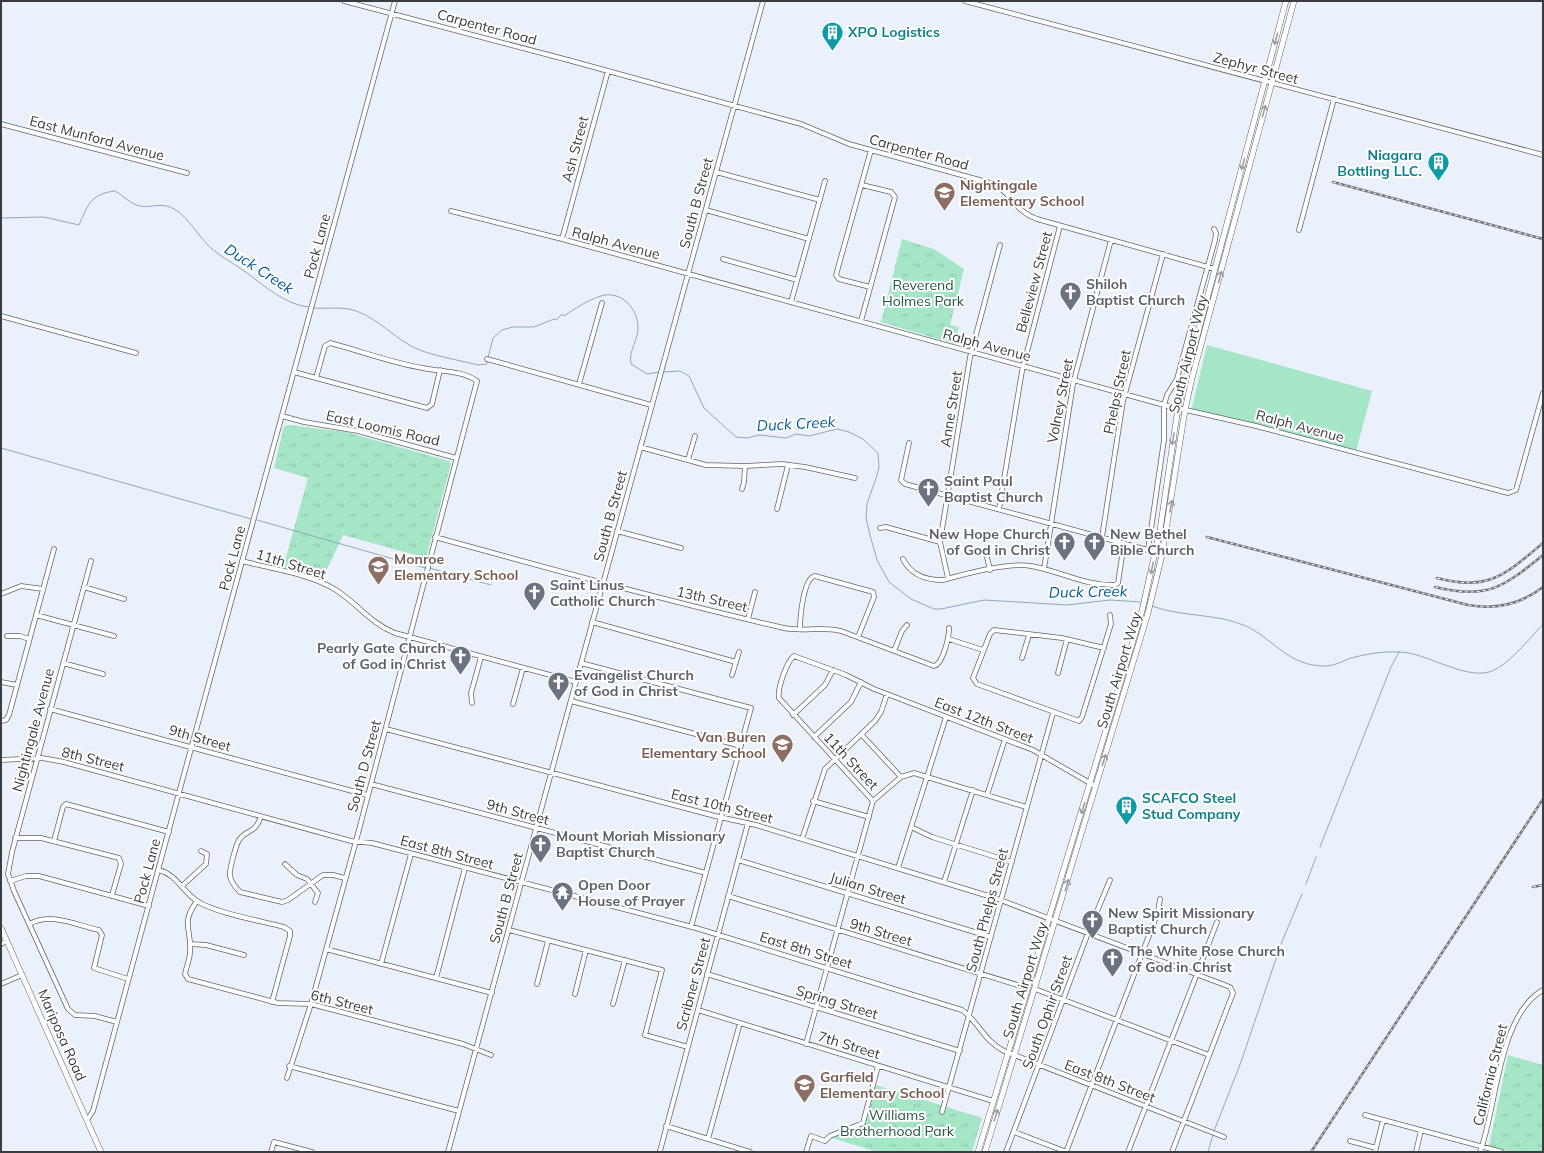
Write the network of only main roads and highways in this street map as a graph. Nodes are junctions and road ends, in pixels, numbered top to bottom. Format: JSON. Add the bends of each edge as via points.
{"nodes":[{"id":1,"x":1286,"y":1,"type":"edge"},
{"id":2,"x":1294,"y":1,"type":"edge"},
{"id":3,"x":1093,"y":785,"type":"junction"},
{"id":4,"x":1,"y":928,"type":"edge"},
{"id":5,"x":101,"y":1152,"type":"edge"},
{"id":6,"x":978,"y":1152,"type":"edge"},
{"id":7,"x":985,"y":1152,"type":"edge"}],
"edges":[{"from":1,"to":3,"type":"main road","name":"South Airport Way","one_way":true,"via":[[1178,408],[1155,552],[1145,597]]},
{"from":3,"to":2,"type":"main road","name":"South Airport Way","one_way":true,"via":[[1149,611],[1162,555],[1185,410],[1195,366]]},
{"from":3,"to":6,"type":"main road","name":"South Airport Way","one_way":true,"via":[[1027,988]]},
{"from":7,"to":3,"type":"main road","name":"South Airport Way","one_way":true,"via":[[1056,922]]},
{"from":4,"to":5,"type":"main road","name":"Mariposa Road"}]}
